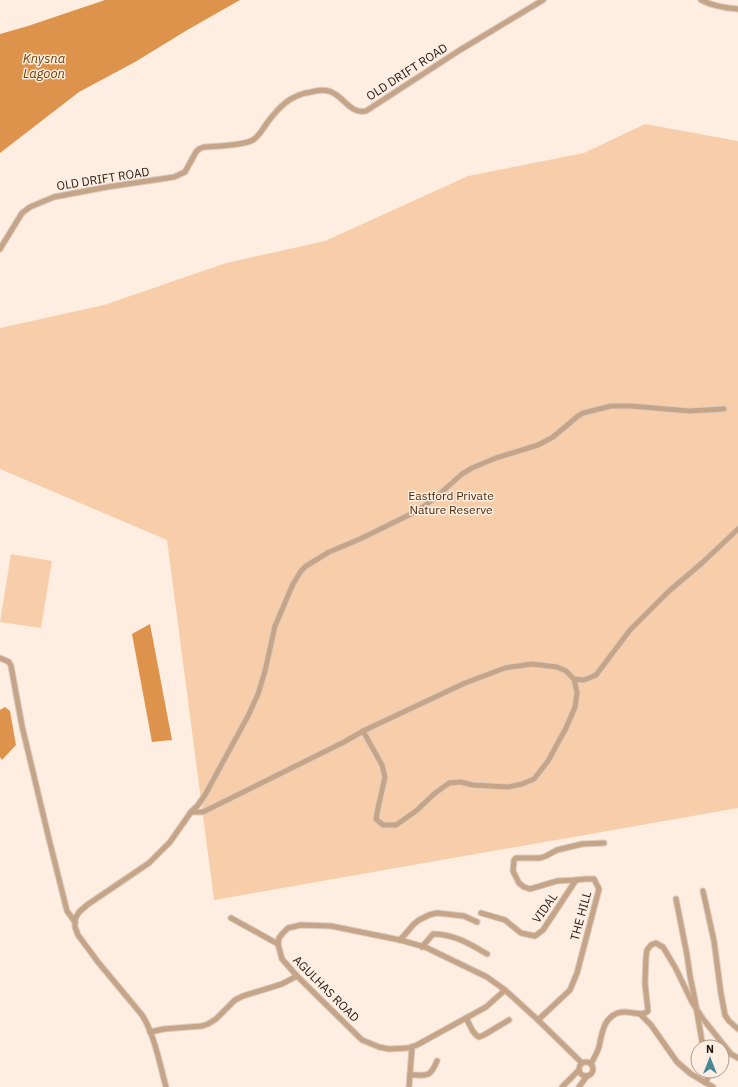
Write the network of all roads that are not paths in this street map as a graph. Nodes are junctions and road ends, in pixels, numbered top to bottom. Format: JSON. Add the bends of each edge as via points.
{"nodes":[{"id":1,"x":543,"y":0,"type":"edge"},
{"id":2,"x":701,"y":0,"type":"edge"},
{"id":3,"x":738,"y":8,"type":"edge"},
{"id":4,"x":0,"y":249,"type":"edge"},
{"id":5,"x":724,"y":409,"type":"dead end"},
{"id":6,"x":738,"y":529,"type":"edge"},
{"id":7,"x":0,"y":658,"type":"edge"},
{"id":8,"x":574,"y":679,"type":"junction"},
{"id":9,"x":363,"y":731,"type":"junction"},
{"id":10,"x":191,"y":812,"type":"junction"},
{"id":11,"x":604,"y":843,"type":"dead end"},
{"id":12,"x":576,"y":880,"type":"junction"},
{"id":13,"x":703,"y":891,"type":"dead end"},
{"id":14,"x":676,"y":899,"type":"dead end"},
{"id":15,"x":481,"y":913,"type":"dead end"},
{"id":16,"x":231,"y":918,"type":"dead end"},
{"id":17,"x":75,"y":922,"type":"junction"},
{"id":18,"x":476,"y":922,"type":"dead end"},
{"id":19,"x":400,"y":940,"type":"junction"},
{"id":20,"x":278,"y":944,"type":"junction"},
{"id":21,"x":422,"y":946,"type":"junction"},
{"id":22,"x":487,"y":954,"type":"dead end"},
{"id":23,"x":297,"y":976,"type":"junction"},
{"id":24,"x":505,"y":990,"type":"junction"},
{"id":25,"x":697,"y":1009,"type":"junction"},
{"id":26,"x":640,"y":1014,"type":"junction"},
{"id":27,"x":466,"y":1018,"type":"junction"},
{"id":28,"x":509,"y":1020,"type":"dead end"},
{"id":29,"x":538,"y":1020,"type":"junction"},
{"id":30,"x":738,"y":1029,"type":"edge"},
{"id":31,"x":150,"y":1032,"type":"junction"},
{"id":32,"x":702,"y":1039,"type":"edge"},
{"id":33,"x":412,"y":1047,"type":"junction"},
{"id":34,"x":738,"y":1058,"type":"edge"},
{"id":35,"x":437,"y":1061,"type":"dead end"},
{"id":36,"x":582,"y":1063,"type":"junction"},
{"id":37,"x":591,"y":1064,"type":"junction"},
{"id":38,"x":578,"y":1070,"type":"junction"},
{"id":39,"x":410,"y":1075,"type":"junction"},
{"id":40,"x":587,"y":1076,"type":"junction"},
{"id":41,"x":707,"y":1079,"type":"edge"},
{"id":42,"x":706,"y":1083,"type":"junction"},
{"id":43,"x":166,"y":1087,"type":"edge"},
{"id":44,"x":409,"y":1087,"type":"edge"},
{"id":45,"x":562,"y":1087,"type":"edge"},
{"id":46,"x":579,"y":1087,"type":"edge"},
{"id":47,"x":712,"y":1087,"type":"edge"}],
"edges":[{"from":1,"to":4,"type":"street","name":"OLD DRIFT ROAD","via":[[366,111],[352,109],[328,91],[300,94],[283,104],[253,140],[199,149],[185,172],[180,175],[54,197],[30,207],[22,213]]},
{"from":2,"to":3,"type":"street","via":[[710,5]]},
{"from":5,"to":10,"type":"street","via":[[689,411],[610,406],[583,413],[553,437],[538,445],[472,468],[417,511],[329,552],[306,566],[293,584],[275,626],[265,671],[248,716],[205,795]]},
{"from":6,"to":8,"type":"street","via":[[630,630],[596,675],[584,680]]},
{"from":7,"to":17,"type":"street","via":[[9,662],[11,666],[22,726],[67,911]]},
{"from":8,"to":9,"type":"street","via":[[566,671],[551,666],[532,664],[505,668],[465,683]]},
{"from":8,"to":9,"type":"street","via":[[576,707],[548,761],[534,779],[508,787],[461,782],[449,784],[396,825],[384,825],[376,819],[385,777],[382,765]]},
{"from":9,"to":10,"type":"street","via":[[203,812]]},
{"from":10,"to":17,"type":"street","via":[[170,842],[149,864],[87,905],[78,914]]},
{"from":11,"to":12,"type":"street","name":"THE HILL","via":[[582,844],[557,850],[540,858],[514,860],[513,871],[518,883],[530,889],[557,881]]},
{"from":12,"to":15,"type":"street","name":"VIDAL","via":[[543,930],[534,936],[521,933],[505,920]]},
{"from":12,"to":29,"type":"street","name":"THE HILL","via":[[594,880],[599,889],[577,973],[570,990]]},
{"from":13,"to":30,"type":"street","via":[[714,941],[725,1015]]},
{"from":14,"to":25,"type":"street"},
{"from":16,"to":20,"type":"street"},
{"from":17,"to":31,"type":"street","via":[[79,938],[142,1015]]},
{"from":18,"to":19,"type":"street","via":[[464,916],[429,915],[414,924]]},
{"from":19,"to":20,"type":"street","via":[[332,926],[301,925],[288,928],[282,933]]},
{"from":19,"to":21,"type":"street"},
{"from":20,"to":23,"type":"street","name":"AGULHAS ROAD","via":[[282,959]]},
{"from":21,"to":22,"type":"street","via":[[433,934],[442,934],[465,941]]},
{"from":21,"to":24,"type":"street","via":[[487,977]]},
{"from":23,"to":31,"type":"street","via":[[282,984],[235,1000],[208,1024]]},
{"from":23,"to":33,"type":"street","name":"AGULHAS ROAD","via":[[362,1040],[389,1049]]},
{"from":24,"to":27,"type":"street","name":"AGULHAS ROAD","via":[[486,1007]]},
{"from":24,"to":29,"type":"street"},
{"from":25,"to":26,"type":"street","via":[[675,967],[663,948],[656,944],[647,950],[645,983],[648,1011]]},
{"from":25,"to":32,"type":"street"},
{"from":25,"to":34,"type":"street","via":[[731,1054]]},
{"from":26,"to":37,"type":"street","via":[[621,1012],[611,1016],[604,1026]]},
{"from":26,"to":42,"type":"street","via":[[677,1062]]},
{"from":27,"to":28,"type":"street","via":[[475,1035],[479,1037]]},
{"from":27,"to":33,"type":"street","name":"AGULHAS ROAD"},
{"from":29,"to":36,"type":"street"},
{"from":31,"to":43,"type":"street"},
{"from":33,"to":39,"type":"street"},
{"from":35,"to":39,"type":"street","via":[[430,1074]]},
{"from":36,"to":37,"type":"street"},
{"from":36,"to":38,"type":"street"},
{"from":37,"to":40,"type":"street","via":[[592,1071]]},
{"from":38,"to":40,"type":"street"},
{"from":38,"to":45,"type":"street"},
{"from":39,"to":44,"type":"street"},
{"from":40,"to":46,"type":"street"},
{"from":41,"to":42,"type":"street"},
{"from":42,"to":47,"type":"street"}]}
